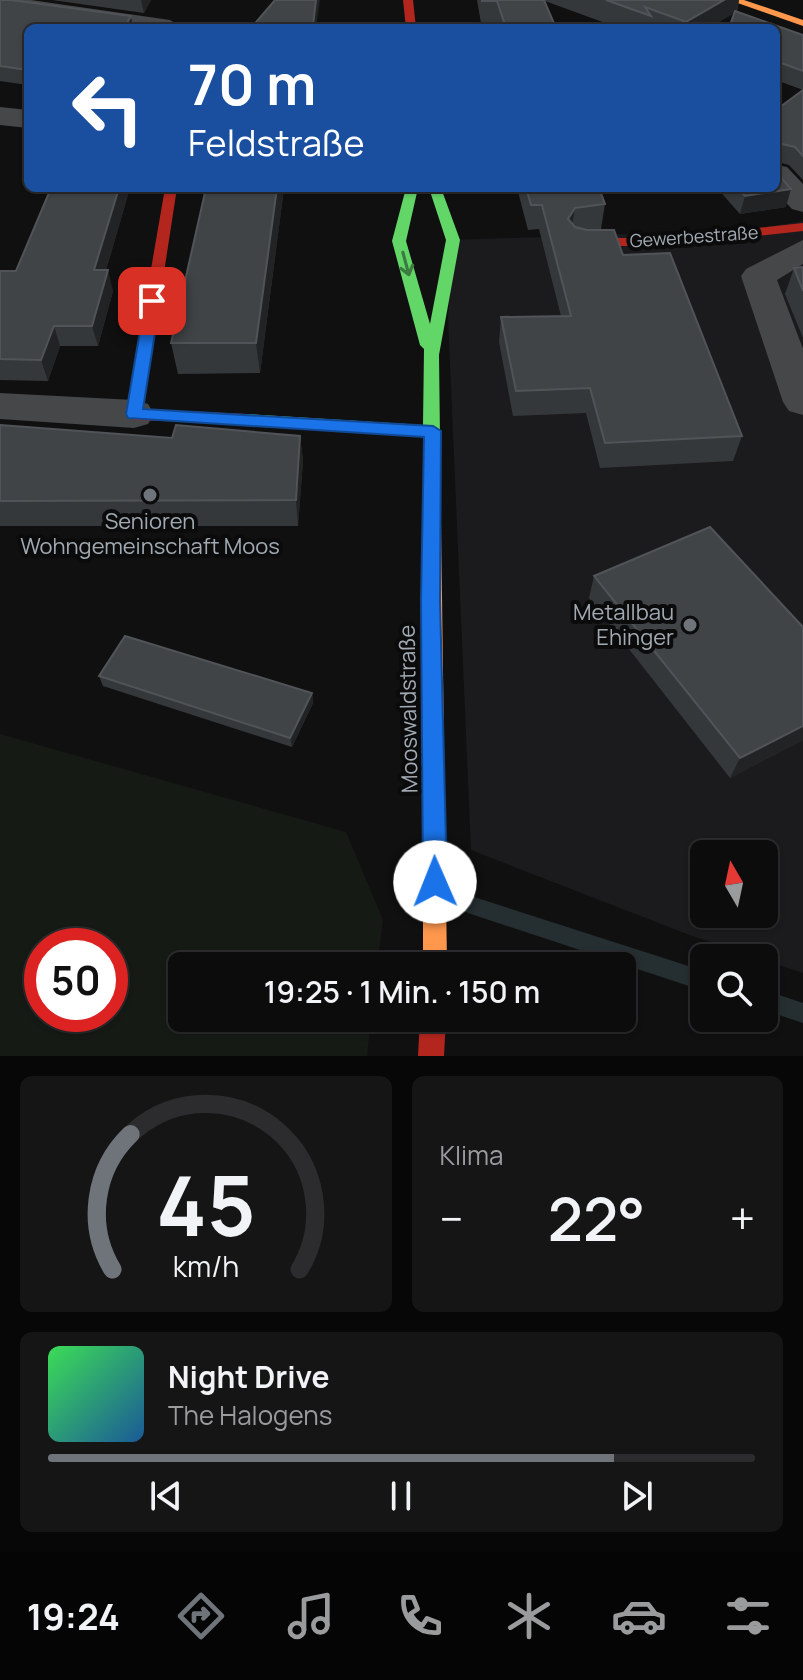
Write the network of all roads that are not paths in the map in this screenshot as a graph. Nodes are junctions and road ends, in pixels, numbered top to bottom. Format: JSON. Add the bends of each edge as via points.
{"nodes":[{"id":1,"x":408,"y":0,"type":"edge"},
{"id":2,"x":734,"y":0,"type":"edge"},
{"id":3,"x":0,"y":3,"type":"edge"},
{"id":4,"x":803,"y":23,"type":"edge"},
{"id":5,"x":143,"y":24,"type":"edge"},
{"id":6,"x":411,"y":24,"type":"edge"},
{"id":7,"x":0,"y":116,"type":"edge"},
{"id":8,"x":24,"y":119,"type":"edge"},
{"id":9,"x":780,"y":178,"type":"edge"},
{"id":10,"x":170,"y":192,"type":"edge"},
{"id":11,"x":411,"y":192,"type":"edge"},
{"id":12,"x":436,"y":192,"type":"edge"},
{"id":13,"x":803,"y":202,"type":"edge"},
{"id":14,"x":803,"y":227,"type":"edge"},
{"id":15,"x":584,"y":242,"type":"edge"},
{"id":16,"x":803,"y":250,"type":"edge"},
{"id":17,"x":431,"y":355,"type":"junction"},
{"id":18,"x":803,"y":402,"type":"edge"},
{"id":19,"x":0,"y":406,"type":"edge"},
{"id":20,"x":134,"y":414,"type":"junction"},
{"id":21,"x":433,"y":431,"type":"junction"},
{"id":22,"x":435,"y":952,"type":"edge"},
{"id":23,"x":432,"y":1032,"type":"edge"},
{"id":24,"x":431,"y":1056,"type":"edge"}],
"edges":[{"from":1,"to":6,"type":"main road"},
{"from":2,"to":4,"type":"main road"},
{"from":3,"to":5,"type":"street"},
{"from":7,"to":8,"type":"street"},
{"from":9,"to":13,"type":"street"},
{"from":10,"to":20,"type":"main road"},
{"from":11,"to":17,"type":"main road","name":"Mooswaldstraße","one_way":true,"via":[[399,241]]},
{"from":12,"to":17,"type":"main road","name":"Mooswaldstraße","via":[[453,240]]},
{"from":14,"to":15,"type":"main road","name":"Gewerbestraße","via":[[666,242]]},
{"from":16,"to":18,"type":"street","name":"Gewerbestraße","via":[[758,276]]},
{"from":17,"to":21,"type":"main road","name":"Mooswaldstraße"},
{"from":19,"to":20,"type":"street"},
{"from":20,"to":21,"type":"main road"},
{"from":21,"to":22,"type":"main road","name":"Mooswaldstraße"},
{"from":23,"to":24,"type":"main road"}]}
